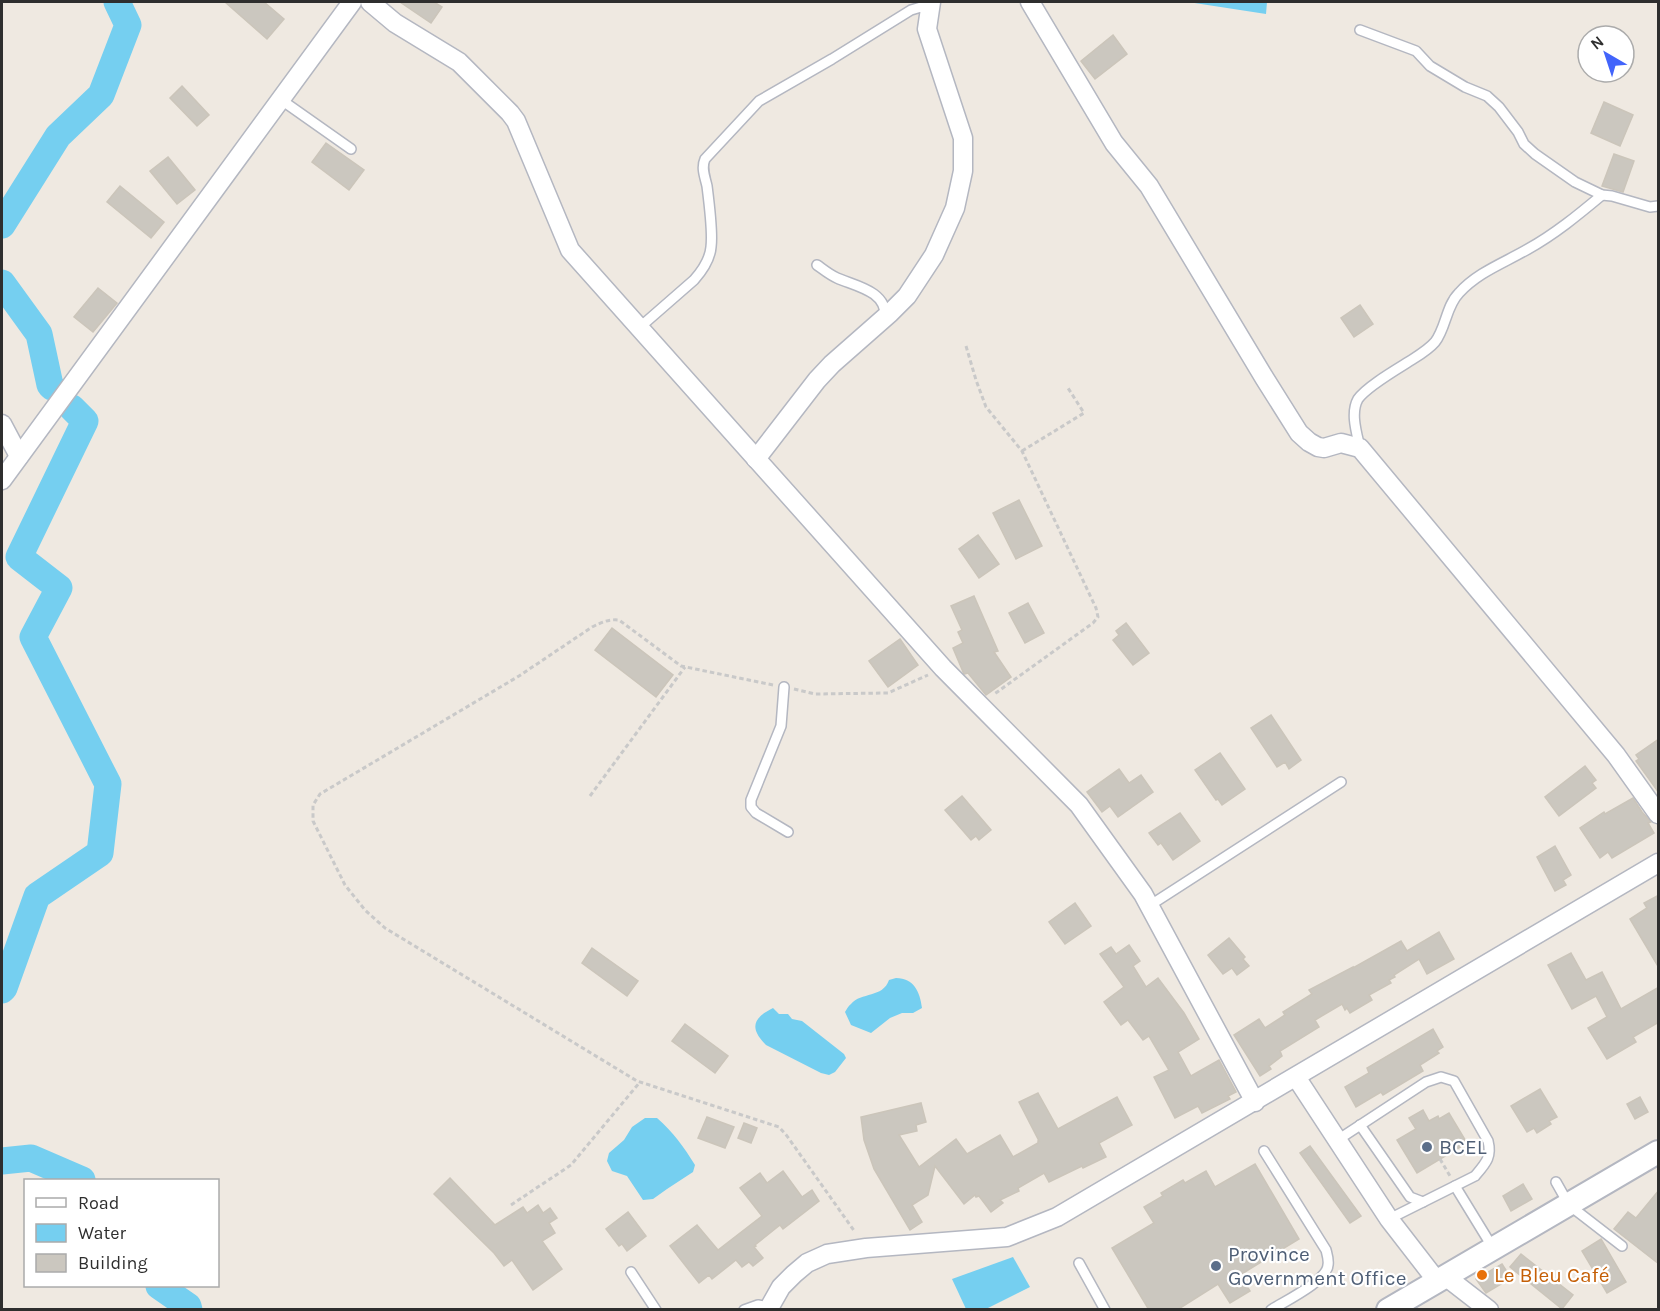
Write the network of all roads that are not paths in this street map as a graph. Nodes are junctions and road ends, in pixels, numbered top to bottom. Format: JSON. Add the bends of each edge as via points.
{"nodes":[{"id":1,"x":352,"y":2,"type":"edge"},
{"id":2,"x":370,"y":2,"type":"edge"},
{"id":3,"x":1030,"y":2,"type":"edge"},
{"id":4,"x":930,"y":6,"type":"edge"},
{"id":5,"x":1360,"y":30,"type":"dead end"},
{"id":6,"x":280,"y":99,"type":"junction"},
{"id":7,"x":351,"y":149,"type":"dead end"},
{"id":8,"x":1602,"y":195,"type":"junction"},
{"id":9,"x":1659,"y":206,"type":"edge"},
{"id":10,"x":817,"y":265,"type":"dead end"},
{"id":11,"x":884,"y":319,"type":"junction"},
{"id":12,"x":639,"y":328,"type":"junction"},
{"id":13,"x":2,"y":424,"type":"edge"},
{"id":14,"x":1360,"y":448,"type":"junction"},
{"id":15,"x":19,"y":456,"type":"junction"},
{"id":16,"x":756,"y":459,"type":"junction"},
{"id":17,"x":2,"y":480,"type":"edge"},
{"id":18,"x":784,"y":687,"type":"road end"},
{"id":19,"x":1341,"y":783,"type":"dead end"},
{"id":20,"x":1659,"y":814,"type":"edge"},
{"id":21,"x":788,"y":832,"type":"dead end"},
{"id":22,"x":1659,"y":863,"type":"edge"},
{"id":23,"x":1149,"y":906,"type":"junction"},
{"id":24,"x":1296,"y":1077,"type":"junction"},
{"id":25,"x":1254,"y":1102,"type":"junction"},
{"id":26,"x":1360,"y":1125,"type":"junction"},
{"id":27,"x":1336,"y":1141,"type":"junction"},
{"id":28,"x":1264,"y":1151,"type":"dead end"},
{"id":29,"x":1659,"y":1152,"type":"edge"},
{"id":30,"x":1556,"y":1182,"type":"dead end"},
{"id":31,"x":1455,"y":1186,"type":"junction"},
{"id":32,"x":1423,"y":1202,"type":"junction"},
{"id":33,"x":1569,"y":1205,"type":"junction"},
{"id":34,"x":1389,"y":1219,"type":"junction"},
{"id":35,"x":1622,"y":1246,"type":"dead end"},
{"id":36,"x":1494,"y":1248,"type":"junction"},
{"id":37,"x":1079,"y":1263,"type":"dead end"},
{"id":38,"x":631,"y":1272,"type":"dead end"},
{"id":39,"x":1441,"y":1279,"type":"junction"},
{"id":40,"x":769,"y":1308,"type":"edge"},
{"id":41,"x":656,"y":1310,"type":"edge"},
{"id":42,"x":744,"y":1310,"type":"edge"},
{"id":43,"x":1105,"y":1310,"type":"edge"},
{"id":44,"x":1271,"y":1310,"type":"edge"},
{"id":45,"x":1388,"y":1310,"type":"edge"},
{"id":46,"x":1489,"y":1310,"type":"edge"}],
"edges":[{"from":1,"to":6,"type":"street"},
{"from":2,"to":12,"type":"street","via":[[395,23],[459,62],[510,113],[570,250]]},
{"from":3,"to":14,"type":"street","via":[[1114,143],[1149,186],[1299,433],[1318,447],[1346,443]]},
{"from":4,"to":11,"type":"street","via":[[927,29],[963,138],[963,171],[956,208],[934,255],[907,296]]},
{"from":4,"to":12,"type":"lane","via":[[911,10],[759,101],[705,159],[711,248],[707,260],[694,280]]},
{"from":5,"to":8,"type":"lane","via":[[1416,51],[1430,66],[1487,96],[1535,154],[1575,182]]},
{"from":6,"to":7,"type":"lane"},
{"from":6,"to":15,"type":"street"},
{"from":8,"to":9,"type":"lane"},
{"from":8,"to":14,"type":"lane","via":[[1564,226],[1485,271],[1457,295],[1435,342],[1358,400],[1355,414]]},
{"from":10,"to":11,"type":"lane","via":[[876,295],[883,304]]},
{"from":11,"to":16,"type":"street","via":[[817,380]]},
{"from":12,"to":16,"type":"street"},
{"from":13,"to":15,"type":"street"},
{"from":14,"to":20,"type":"street","via":[[1616,755]]},
{"from":15,"to":17,"type":"street"},
{"from":16,"to":23,"type":"street","via":[[943,668],[1079,805]]},
{"from":18,"to":21,"type":"lane","via":[[781,726],[751,807]]},
{"from":19,"to":23,"type":"lane"},
{"from":22,"to":24,"type":"street"},
{"from":23,"to":25,"type":"street"},
{"from":24,"to":25,"type":"street"},
{"from":24,"to":27,"type":"street"},
{"from":25,"to":40,"type":"street","via":[[1057,1217],[1007,1237],[827,1254],[807,1263],[781,1287]]},
{"from":26,"to":27,"type":"lane"},
{"from":26,"to":31,"type":"lane","via":[[1426,1083],[1441,1077],[1454,1081],[1490,1151],[1486,1164],[1475,1176]]},
{"from":26,"to":32,"type":"lane","via":[[1410,1197]]},
{"from":27,"to":34,"type":"street"},
{"from":28,"to":44,"type":"lane","via":[[1326,1250],[1329,1263],[1320,1279]]},
{"from":29,"to":33,"type":"street"},
{"from":30,"to":33,"type":"lane"},
{"from":31,"to":32,"type":"lane"},
{"from":31,"to":36,"type":"lane"},
{"from":32,"to":34,"type":"lane"},
{"from":33,"to":35,"type":"lane"},
{"from":33,"to":36,"type":"street"},
{"from":34,"to":39,"type":"street"},
{"from":36,"to":39,"type":"street"},
{"from":37,"to":43,"type":"lane"},
{"from":38,"to":41,"type":"lane"},
{"from":39,"to":45,"type":"street"},
{"from":39,"to":46,"type":"street"},
{"from":40,"to":42,"type":"lane","via":[[758,1305]]}]}
